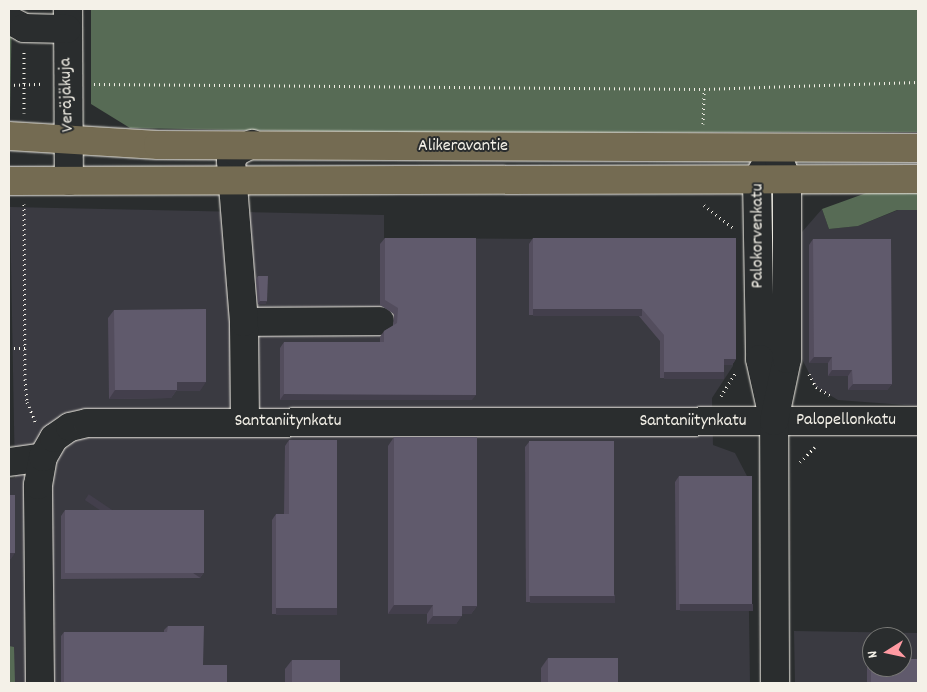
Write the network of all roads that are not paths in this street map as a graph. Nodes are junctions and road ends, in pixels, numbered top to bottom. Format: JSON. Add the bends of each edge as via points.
{"nodes":[{"id":1,"x":67,"y":19,"type":"edge"},
{"id":2,"x":9,"y":20,"type":"edge"},
{"id":3,"x":9,"y":136,"type":"edge"},
{"id":4,"x":70,"y":137,"type":"junction"},
{"id":5,"x":252,"y":144,"type":"junction"},
{"id":6,"x":918,"y":148,"type":"edge"},
{"id":7,"x":775,"y":149,"type":"junction"},
{"id":8,"x":918,"y":179,"type":"edge"},
{"id":9,"x":69,"y":180,"type":"junction"},
{"id":10,"x":757,"y":180,"type":"junction"},
{"id":11,"x":787,"y":180,"type":"junction"},
{"id":12,"x":16,"y":181,"type":"edge"},
{"id":13,"x":231,"y":181,"type":"junction"},
{"id":14,"x":380,"y":321,"type":"dead end"},
{"id":15,"x":244,"y":322,"type":"junction"},
{"id":16,"x":918,"y":421,"type":"edge"},
{"id":17,"x":245,"y":422,"type":"junction"},
{"id":18,"x":774,"y":422,"type":"junction"},
{"id":19,"x":48,"y":448,"type":"junction"},
{"id":20,"x":9,"y":462,"type":"edge"},
{"id":21,"x":40,"y":683,"type":"edge"},
{"id":22,"x":775,"y":683,"type":"edge"}],
"edges":[{"from":1,"to":2,"type":"street","via":[[24,28]]},
{"from":1,"to":4,"type":"street","name":"Veräjäkuja"},
{"from":3,"to":4,"type":"main road","name":"Alikeravantie"},
{"from":4,"to":5,"type":"main road","name":"Alikeravantie","via":[[158,145]]},
{"from":4,"to":9,"type":"street","name":"Veräjäkuja"},
{"from":5,"to":7,"type":"main road","name":"Alikeravantie"},
{"from":5,"to":13,"type":"street","via":[[236,152],[231,161]]},
{"from":6,"to":7,"type":"main road","name":"Alikeravantie"},
{"from":7,"to":10,"type":"street","name":"Palokorvenkatu"},
{"from":7,"to":11,"type":"street","name":"Palokorvenkatu"},
{"from":8,"to":11,"type":"main road","name":"Alikeravantie"},
{"from":9,"to":12,"type":"main road","name":"Alikeravantie"},
{"from":9,"to":13,"type":"main road","name":"Alikeravantie"},
{"from":10,"to":11,"type":"main road","name":"Alikeravantie"},
{"from":10,"to":13,"type":"main road","name":"Alikeravantie"},
{"from":10,"to":18,"type":"street","name":"Palokorvenkatu","via":[[760,359]]},
{"from":11,"to":18,"type":"street","name":"Palokorvenkatu","via":[[787,359]]},
{"from":13,"to":15,"type":"street"},
{"from":14,"to":15,"type":"street"},
{"from":15,"to":17,"type":"street"},
{"from":16,"to":18,"type":"street","name":"Palopellonkatu"},
{"from":17,"to":18,"type":"street","name":"Santaniitynkatu"},
{"from":17,"to":19,"type":"street","name":"Santaniitynkatu","via":[[87,423],[70,427]]},
{"from":18,"to":22,"type":"street","name":"Palokorvenkatu"},
{"from":19,"to":20,"type":"street"},
{"from":19,"to":21,"type":"street","via":[[38,485]]}]}
